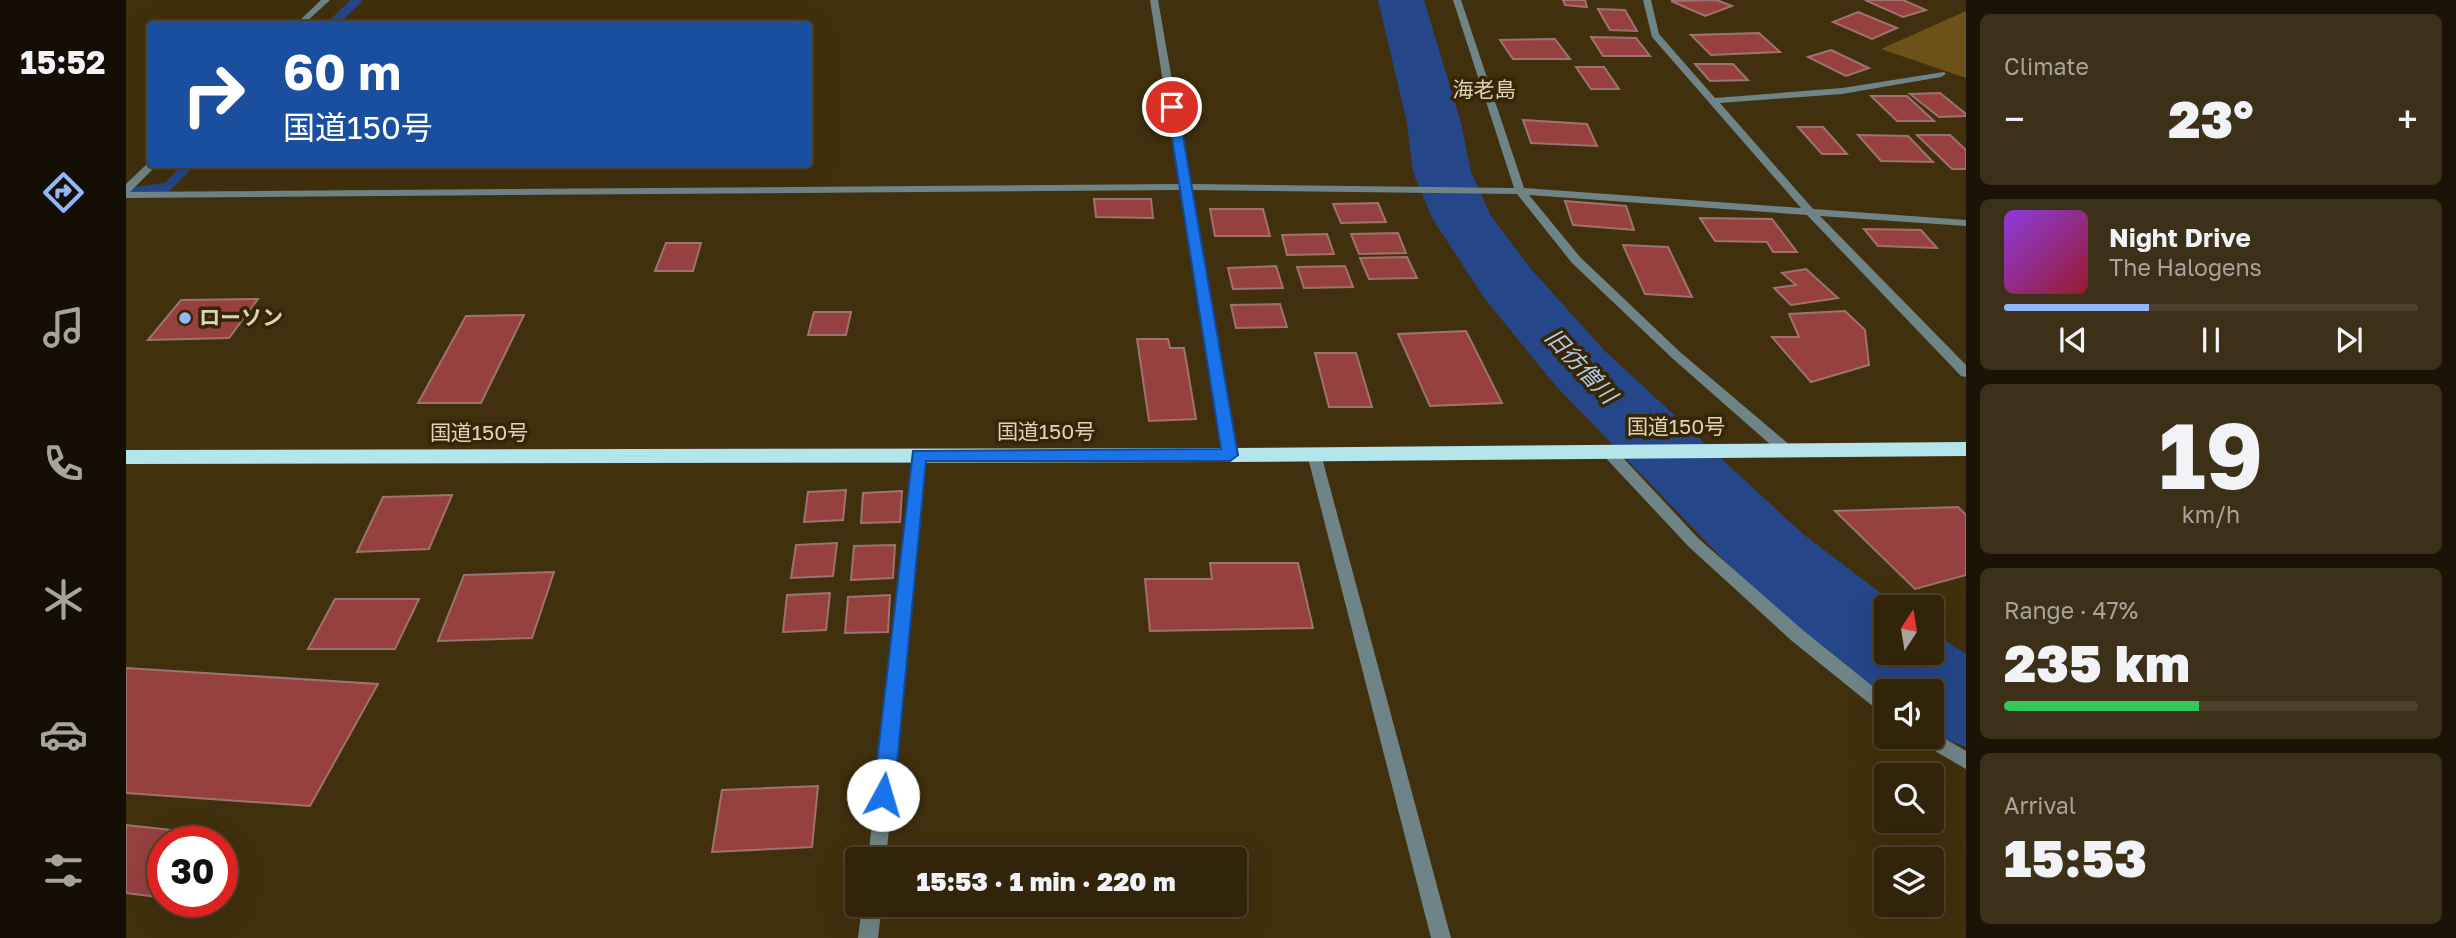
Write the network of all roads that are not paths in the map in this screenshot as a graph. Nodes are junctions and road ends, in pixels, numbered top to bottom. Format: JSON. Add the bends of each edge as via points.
{"nodes":[{"id":1,"x":326,"y":0,"type":"edge"},
{"id":2,"x":1154,"y":0,"type":"edge"},
{"id":3,"x":1457,"y":0,"type":"edge"},
{"id":4,"x":1647,"y":0,"type":"edge"},
{"id":5,"x":303,"y":21,"type":"edge"},
{"id":6,"x":1941,"y":74,"type":"dead end"},
{"id":7,"x":1713,"y":101,"type":"junction"},
{"id":8,"x":149,"y":168,"type":"edge"},
{"id":9,"x":1186,"y":187,"type":"junction"},
{"id":10,"x":1520,"y":191,"type":"junction"},
{"id":11,"x":126,"y":192,"type":"edge"},
{"id":12,"x":1812,"y":214,"type":"junction"},
{"id":13,"x":1966,"y":223,"type":"edge"},
{"id":14,"x":1966,"y":373,"type":"edge"},
{"id":15,"x":1966,"y":449,"type":"edge"},
{"id":16,"x":1607,"y":450,"type":"junction"},
{"id":17,"x":1786,"y":450,"type":"junction"},
{"id":18,"x":1314,"y":454,"type":"junction"},
{"id":19,"x":919,"y":455,"type":"junction"},
{"id":20,"x":1230,"y":455,"type":"junction"},
{"id":21,"x":126,"y":457,"type":"edge"},
{"id":22,"x":1874,"y":697,"type":"edge"},
{"id":23,"x":1944,"y":747,"type":"edge"},
{"id":24,"x":1966,"y":761,"type":"edge"},
{"id":25,"x":878,"y":847,"type":"edge"},
{"id":26,"x":871,"y":917,"type":"edge"},
{"id":27,"x":868,"y":938,"type":"edge"},
{"id":28,"x":1441,"y":938,"type":"edge"}],
"edges":[{"from":1,"to":5,"type":"street"},
{"from":2,"to":9,"type":"street"},
{"from":3,"to":10,"type":"street"},
{"from":4,"to":7,"type":"street","via":[[1655,35]]},
{"from":6,"to":7,"type":"street","via":[[1842,91]]},
{"from":7,"to":12,"type":"street"},
{"from":8,"to":11,"type":"street"},
{"from":9,"to":10,"type":"street"},
{"from":9,"to":11,"type":"street"},
{"from":9,"to":20,"type":"street"},
{"from":10,"to":12,"type":"street"},
{"from":10,"to":17,"type":"street","via":[[1576,260]]},
{"from":12,"to":13,"type":"street"},
{"from":12,"to":14,"type":"street"},
{"from":15,"to":17,"type":"highway","name":"国道150号"},
{"from":16,"to":17,"type":"highway","name":"国道150号"},
{"from":16,"to":18,"type":"highway","name":"国道150号"},
{"from":16,"to":22,"type":"street","via":[[1693,543]]},
{"from":18,"to":20,"type":"highway","name":"国道150号"},
{"from":18,"to":28,"type":"street"},
{"from":19,"to":20,"type":"highway","name":"国道150号"},
{"from":19,"to":21,"type":"highway","name":"国道150号"},
{"from":19,"to":25,"type":"street"},
{"from":23,"to":24,"type":"street"},
{"from":26,"to":27,"type":"street"}]}
